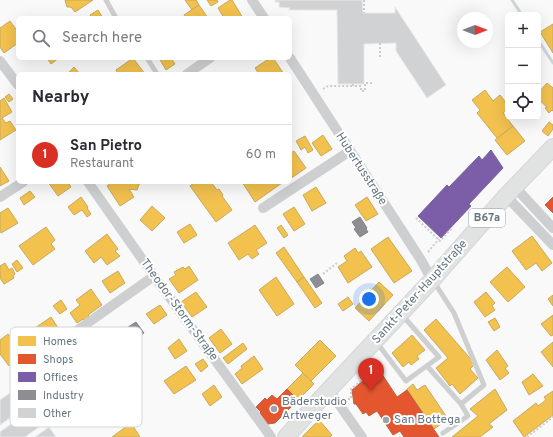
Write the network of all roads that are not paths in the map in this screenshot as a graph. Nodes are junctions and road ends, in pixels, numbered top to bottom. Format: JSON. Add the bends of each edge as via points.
{"nodes":[{"id":1,"x":106,"y":0,"type":"edge"},
{"id":2,"x":252,"y":0,"type":"edge"},
{"id":3,"x":115,"y":16,"type":"edge"},
{"id":4,"x":263,"y":16,"type":"edge"},
{"id":5,"x":148,"y":60,"type":"edge"},
{"id":6,"x":207,"y":60,"type":"edge"},
{"id":7,"x":291,"y":60,"type":"edge"},
{"id":8,"x":0,"y":61,"type":"edge"},
{"id":9,"x":156,"y":72,"type":"edge"},
{"id":10,"x":189,"y":72,"type":"edge"},
{"id":11,"x":16,"y":83,"type":"edge"},
{"id":12,"x":553,"y":147,"type":"edge"},
{"id":13,"x":350,"y":151,"type":"junction"},
{"id":14,"x":20,"y":184,"type":"edge"},
{"id":15,"x":89,"y":184,"type":"edge"},
{"id":16,"x":510,"y":191,"type":"junction"},
{"id":17,"x":0,"y":197,"type":"edge"},
{"id":18,"x":263,"y":208,"type":"dead end"},
{"id":19,"x":553,"y":228,"type":"edge"},
{"id":20,"x":553,"y":245,"type":"edge"},
{"id":21,"x":154,"y":276,"type":"junction"},
{"id":22,"x":432,"y":280,"type":"junction"},
{"id":23,"x":400,"y":313,"type":"junction"},
{"id":24,"x":82,"y":327,"type":"edge"},
{"id":25,"x":375,"y":341,"type":"junction"},
{"id":26,"x":427,"y":366,"type":"junction"},
{"id":27,"x":329,"y":390,"type":"junction"},
{"id":28,"x":461,"y":404,"type":"junction"},
{"id":29,"x":444,"y":433,"type":"dead end"},
{"id":30,"x":271,"y":437,"type":"edge"},
{"id":31,"x":286,"y":437,"type":"edge"},
{"id":32,"x":362,"y":437,"type":"edge"}],
"edges":[{"from":1,"to":3,"type":"lane"},
{"from":2,"to":4,"type":"street"},
{"from":5,"to":9,"type":"lane"},
{"from":6,"to":10,"type":"street"},
{"from":7,"to":13,"type":"street","name":"Hubertusstraße"},
{"from":8,"to":11,"type":"street"},
{"from":12,"to":16,"type":"main road","name":"Sankt-Peter-Hauptstraße","number":"B67a"},
{"from":13,"to":18,"type":"street"},
{"from":13,"to":22,"type":"street","name":"Hubertusstraße"},
{"from":14,"to":17,"type":"street"},
{"from":15,"to":21,"type":"street","name":"Theodor-Storm-Straße"},
{"from":16,"to":19,"type":"street"},
{"from":16,"to":20,"type":"street"},
{"from":16,"to":22,"type":"main road","name":"Sankt-Peter-Hauptstraße","number":"B67a"},
{"from":21,"to":24,"type":"street"},
{"from":21,"to":30,"type":"street","name":"Theodor-Storm-Straße"},
{"from":22,"to":23,"type":"main road","name":"Sankt-Peter-Hauptstraße","number":"B67a"},
{"from":22,"to":28,"type":"lane","via":[[454,313],[484,385]]},
{"from":23,"to":25,"type":"main road","name":"Sankt-Peter-Hauptstraße","number":"B67a"},
{"from":23,"to":26,"type":"lane","via":[[439,357]]},
{"from":25,"to":26,"type":"lane","via":[[406,381]]},
{"from":25,"to":27,"type":"main road","name":"Sankt-Peter-Hauptstraße","number":"B67a"},
{"from":26,"to":28,"type":"lane"},
{"from":27,"to":31,"type":"main road","name":"Sankt-Peter-Hauptstraße","number":"B67a"},
{"from":27,"to":32,"type":"street"},
{"from":28,"to":29,"type":"lane","via":[[468,416]]}]}
